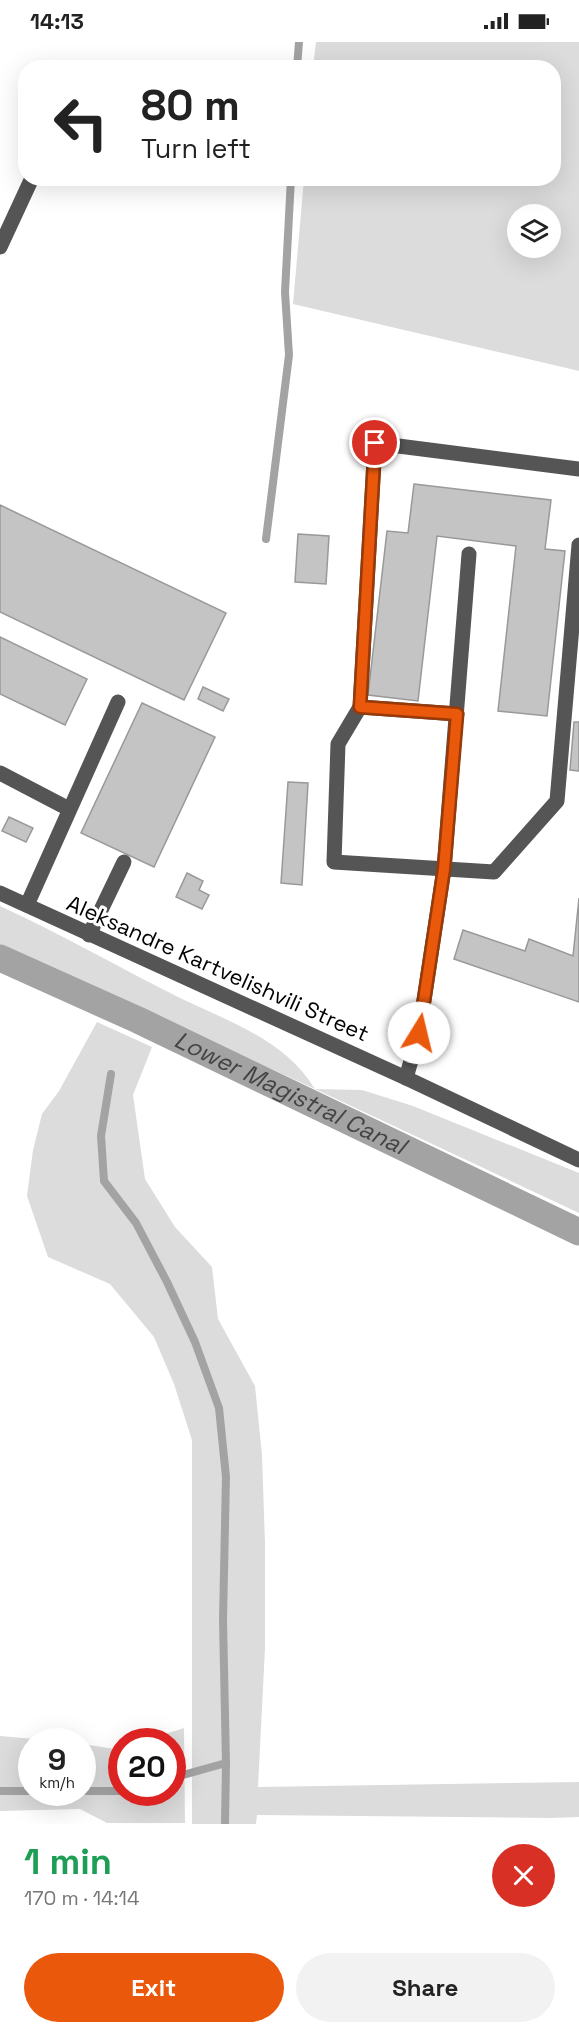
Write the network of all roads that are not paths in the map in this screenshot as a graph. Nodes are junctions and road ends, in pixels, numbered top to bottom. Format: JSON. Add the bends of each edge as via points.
{"nodes":[{"id":1,"x":28,"y":186,"type":"edge"},
{"id":2,"x":0,"y":247,"type":"edge"},
{"id":3,"x":579,"y":469,"type":"edge"},
{"id":4,"x":579,"y":545,"type":"edge"},
{"id":5,"x":469,"y":554,"type":"dead end"},
{"id":6,"x":118,"y":702,"type":"dead end"},
{"id":7,"x":360,"y":707,"type":"junction"},
{"id":8,"x":457,"y":714,"type":"junction"},
{"id":9,"x":0,"y":773,"type":"edge"},
{"id":10,"x":69,"y":809,"type":"junction"},
{"id":11,"x":124,"y":862,"type":"dead end"},
{"id":12,"x":444,"y":869,"type":"junction"},
{"id":13,"x":0,"y":893,"type":"edge"},
{"id":14,"x":27,"y":905,"type":"junction"},
{"id":15,"x":89,"y":935,"type":"junction"},
{"id":16,"x":406,"y":1078,"type":"junction"},
{"id":17,"x":579,"y":1160,"type":"edge"}],
"edges":[{"from":1,"to":2,"type":"street"},
{"from":3,"to":7,"type":"street","via":[[375,443]]},
{"from":4,"to":12,"type":"street","via":[[556,801],[494,872]]},
{"from":5,"to":8,"type":"street"},
{"from":6,"to":10,"type":"street"},
{"from":7,"to":8,"type":"street"},
{"from":7,"to":12,"type":"street","via":[[338,744],[334,862]]},
{"from":8,"to":12,"type":"street"},
{"from":9,"to":10,"type":"street"},
{"from":10,"to":14,"type":"street"},
{"from":11,"to":15,"type":"street"},
{"from":12,"to":16,"type":"street","via":[[419,1033]]},
{"from":13,"to":14,"type":"street","name":"Aleksandre Kartvelishvili Street"},
{"from":14,"to":15,"type":"street","name":"Aleksandre Kartvelishvili Street"},
{"from":15,"to":16,"type":"street","name":"Aleksandre Kartvelishvili Street"},
{"from":16,"to":17,"type":"street","name":"Aleksandre Kartvelishvili Street"}]}
